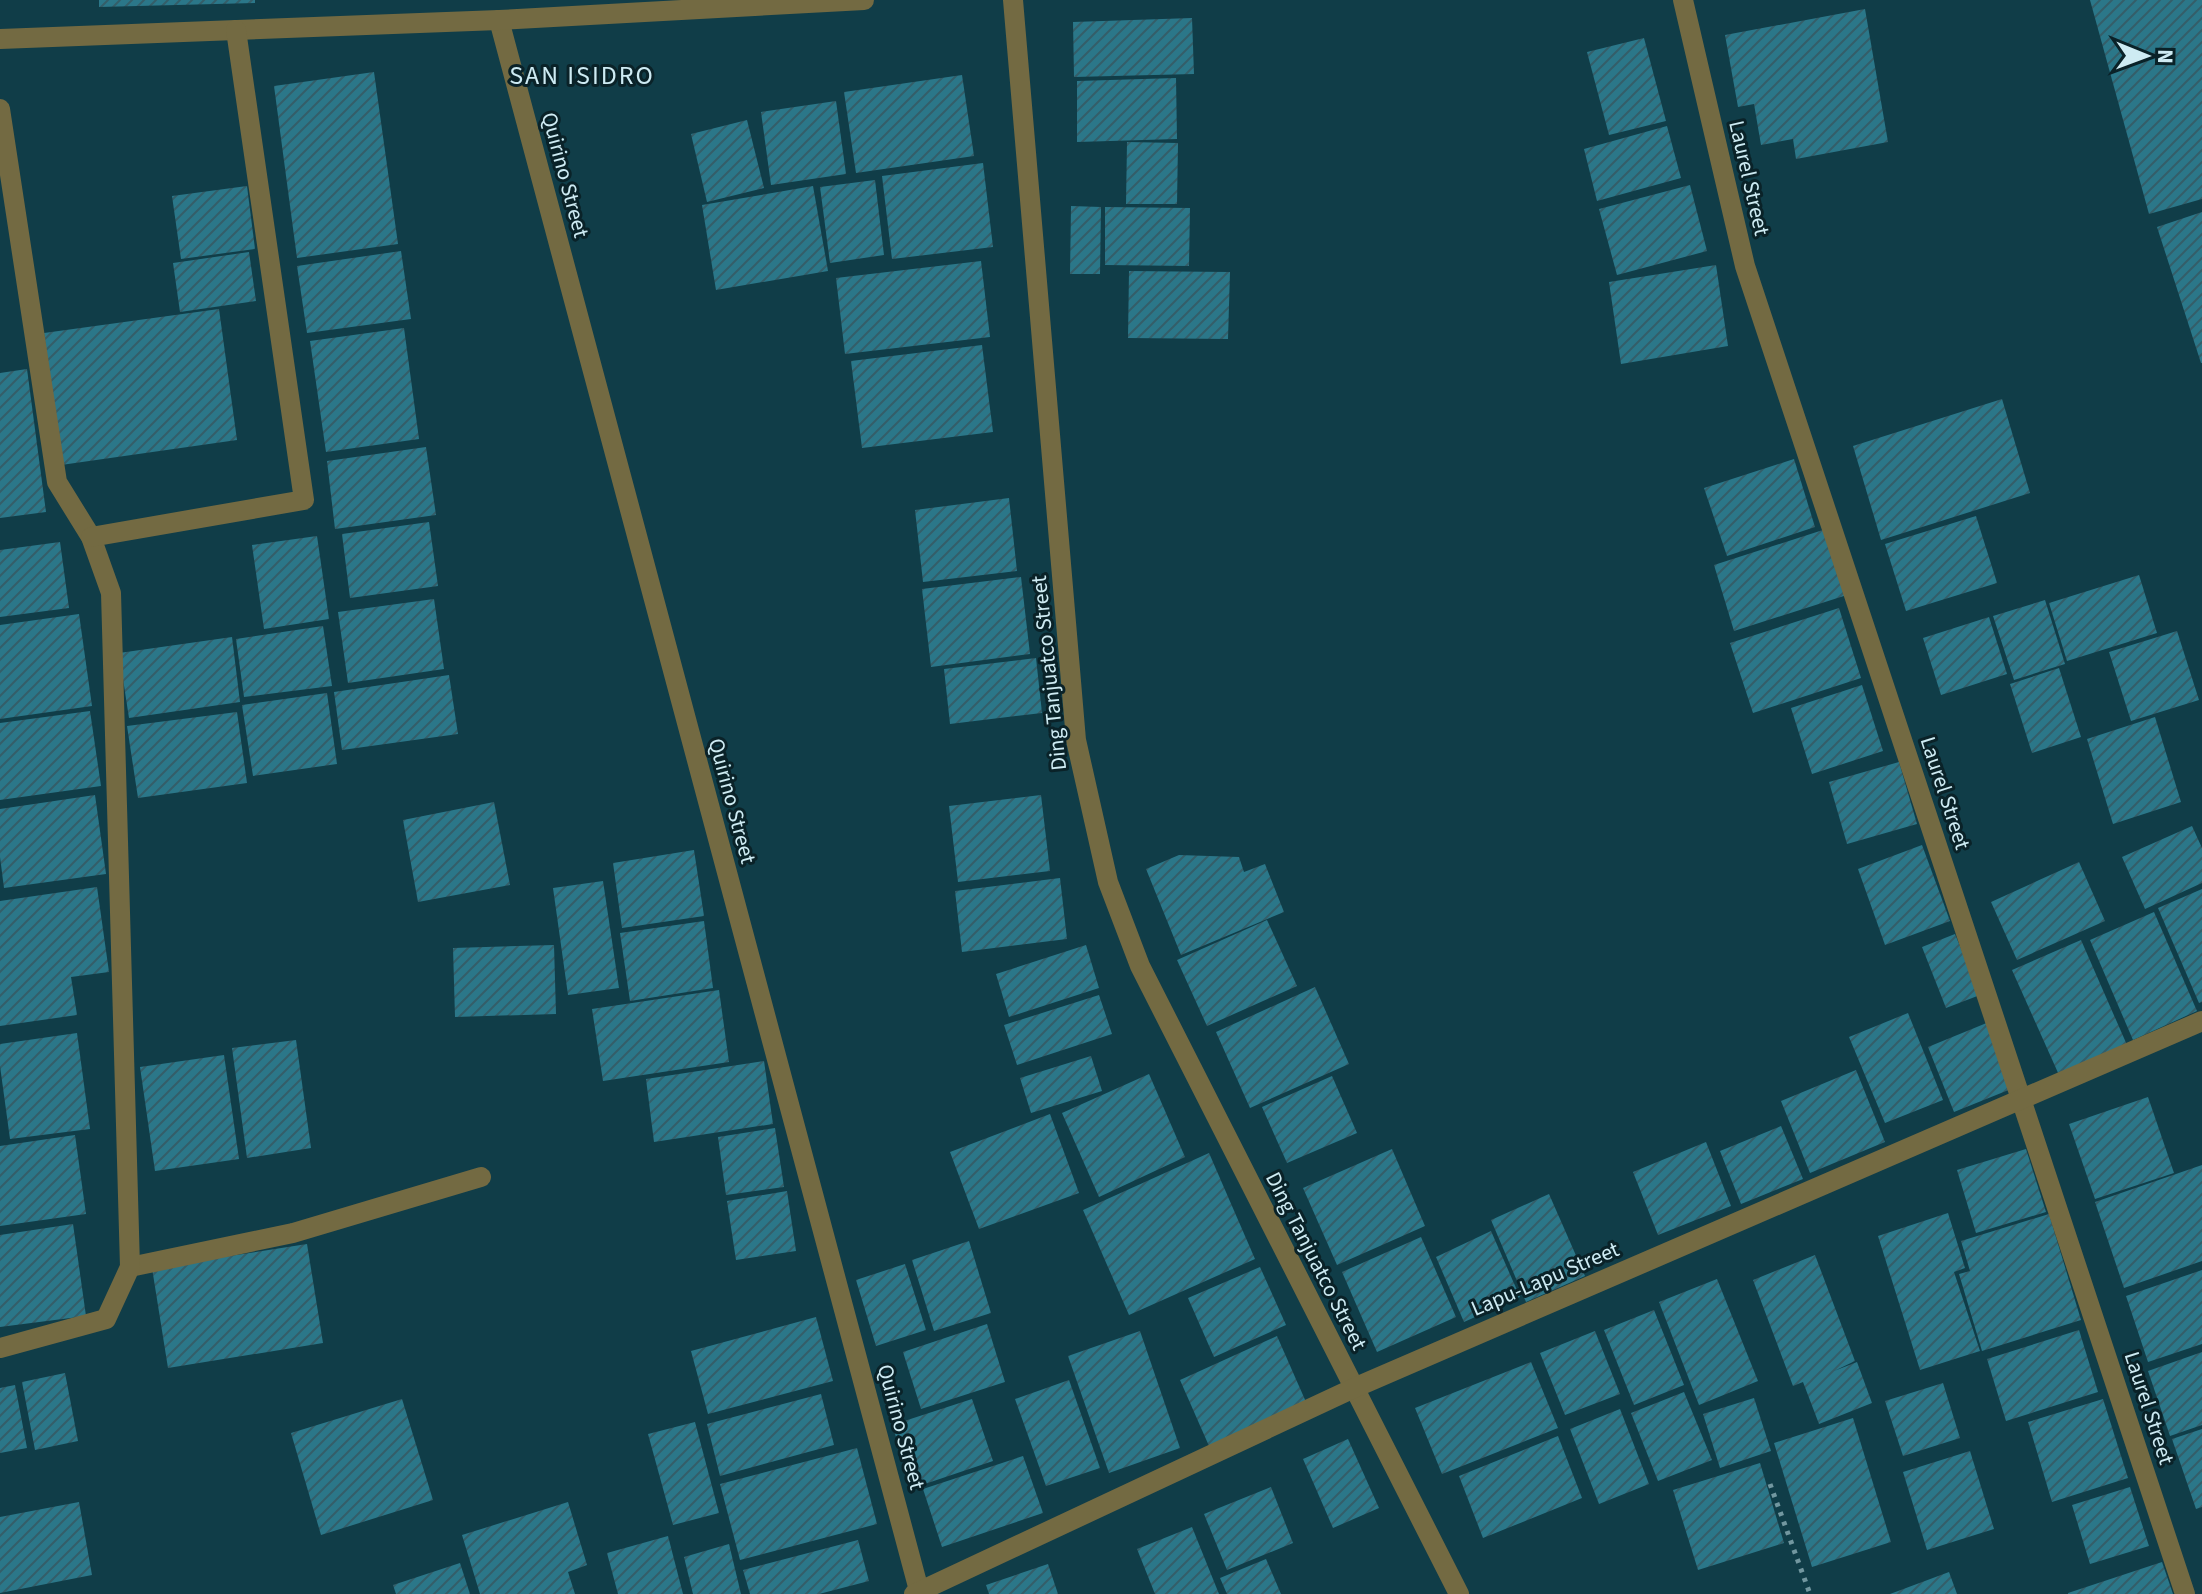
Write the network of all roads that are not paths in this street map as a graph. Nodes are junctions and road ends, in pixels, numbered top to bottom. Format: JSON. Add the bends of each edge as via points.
{"nodes":[{"id":1,"x":864,"y":0,"type":"edge"},
{"id":2,"x":1013,"y":0,"type":"edge"},
{"id":3,"x":1683,"y":0,"type":"edge"},
{"id":4,"x":499,"y":20,"type":"junction"},
{"id":5,"x":236,"y":30,"type":"junction"},
{"id":6,"x":0,"y":39,"type":"edge"},
{"id":7,"x":0,"y":109,"type":"edge"},
{"id":8,"x":91,"y":537,"type":"junction"},
{"id":9,"x":2202,"y":1021,"type":"edge"},
{"id":10,"x":2022,"y":1099,"type":"junction"},
{"id":11,"x":481,"y":1177,"type":"dead end"},
{"id":12,"x":130,"y":1267,"type":"junction"},
{"id":13,"x":0,"y":1348,"type":"edge"},
{"id":14,"x":1354,"y":1388,"type":"junction"},
{"id":15,"x":918,"y":1593,"type":"edge"},
{"id":16,"x":1459,"y":1594,"type":"edge"},
{"id":17,"x":2185,"y":1594,"type":"edge"}],
"edges":[{"from":1,"to":4,"type":"street"},
{"from":2,"to":14,"type":"street","name":"Ding Tanjuatco Street","via":[[1076,740],[1108,882],[1140,966]]},
{"from":3,"to":10,"type":"street","name":"Laurel Street","via":[[1745,266]]},
{"from":4,"to":5,"type":"street"},
{"from":4,"to":15,"type":"street","name":"Quirino Street"},
{"from":5,"to":6,"type":"street"},
{"from":5,"to":8,"type":"street","via":[[304,500]]},
{"from":7,"to":8,"type":"street","via":[[57,482]]},
{"from":8,"to":12,"type":"street","via":[[111,593]]},
{"from":9,"to":10,"type":"street","name":"Lapu-Lapu Street"},
{"from":10,"to":14,"type":"street","name":"Lapu-Lapu Street"},
{"from":10,"to":17,"type":"street","name":"Laurel Street"},
{"from":11,"to":12,"type":"street","via":[[293,1233]]},
{"from":12,"to":13,"type":"street","via":[[106,1319]]},
{"from":14,"to":15,"type":"street","name":"Lapu-Lapu Street"},
{"from":14,"to":16,"type":"street","name":"Ding Tanjuatco Street"}]}
